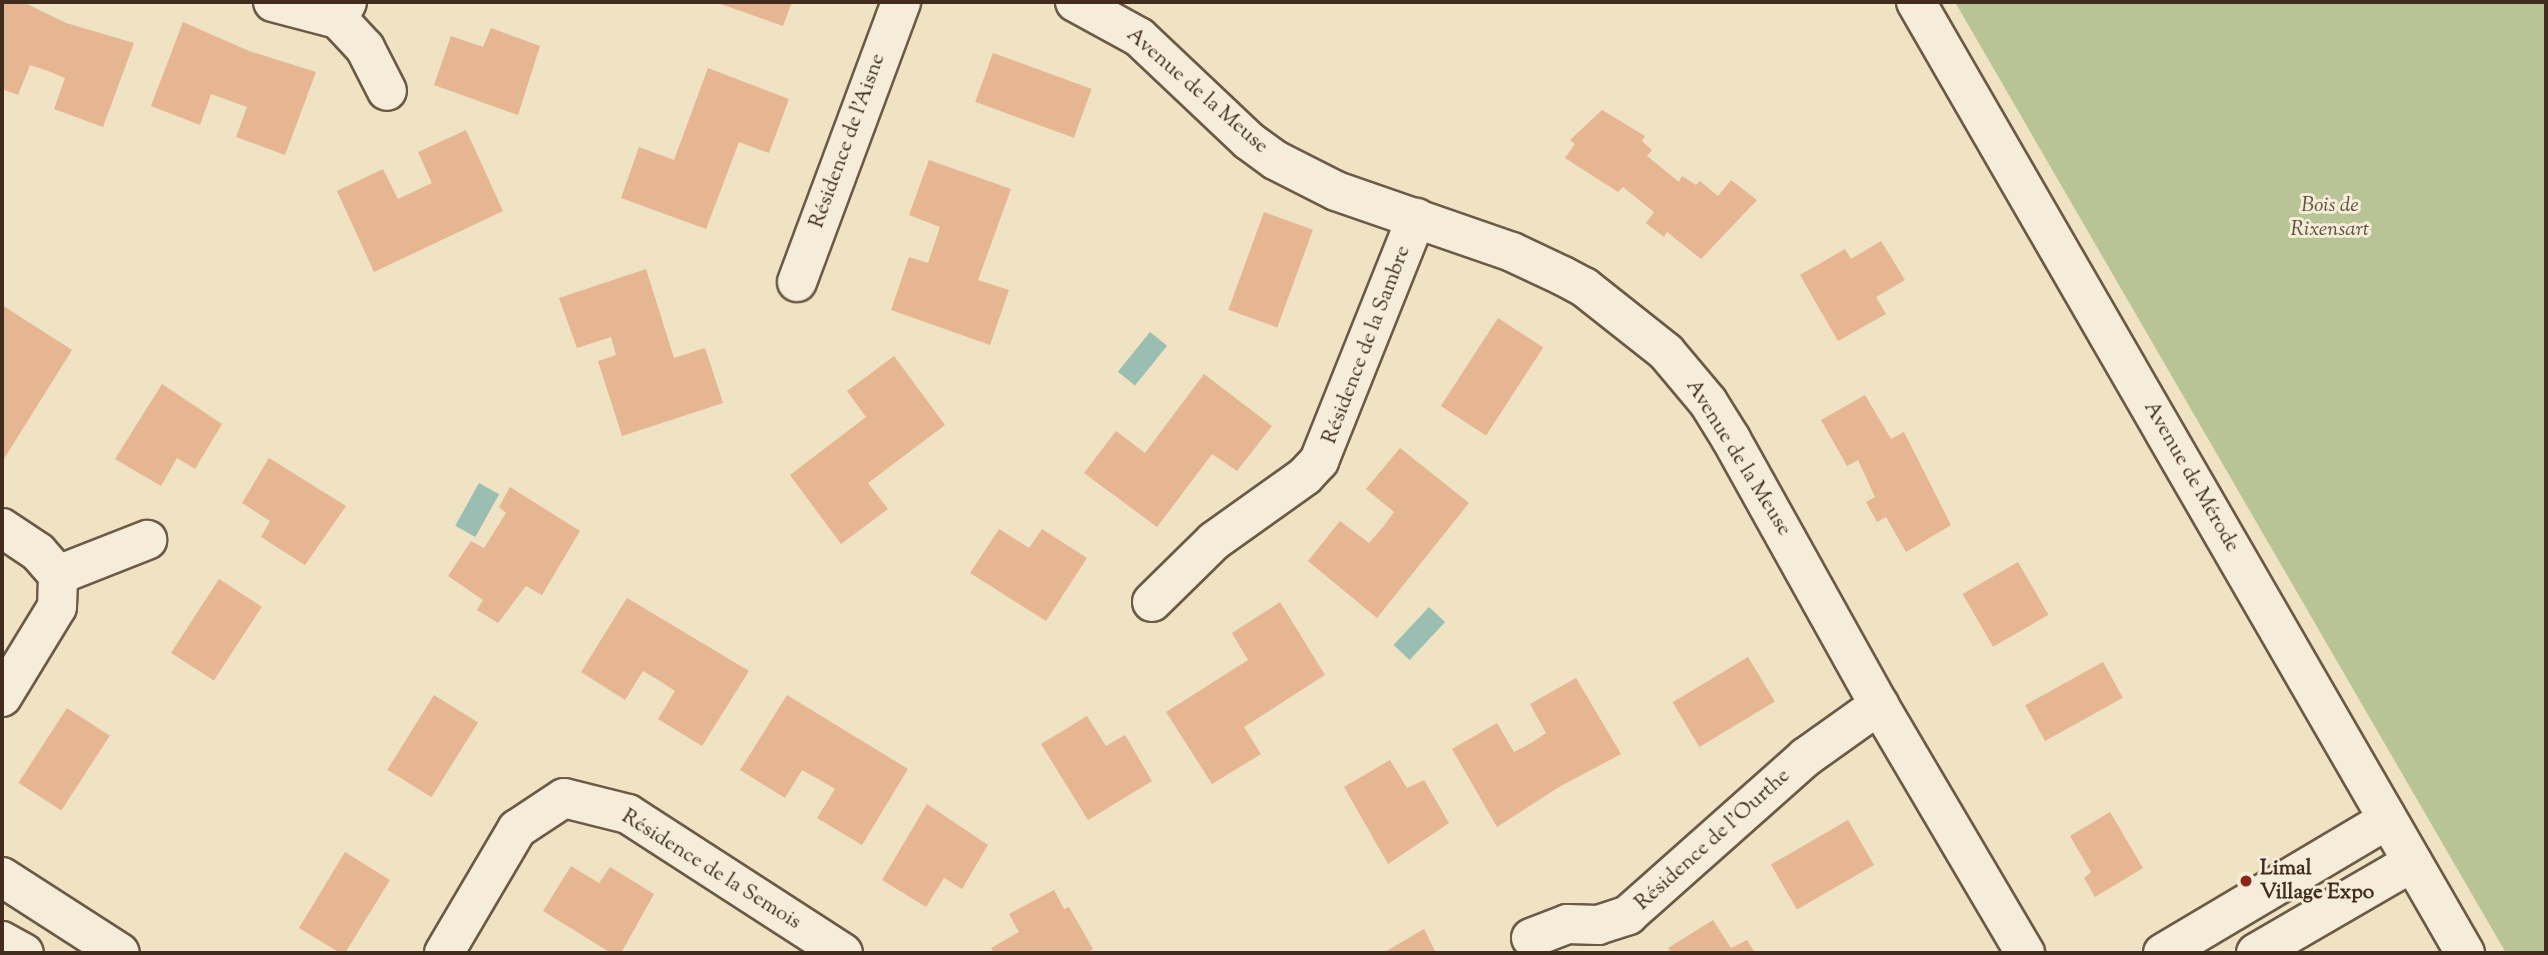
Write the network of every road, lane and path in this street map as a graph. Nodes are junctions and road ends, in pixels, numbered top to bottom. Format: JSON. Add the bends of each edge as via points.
{"nodes":[{"id":1,"x":273,"y":2,"type":"edge"},
{"id":2,"x":901,"y":2,"type":"edge"},
{"id":3,"x":1075,"y":2,"type":"edge"},
{"id":4,"x":1916,"y":2,"type":"edge"},
{"id":5,"x":343,"y":10,"type":"edge"},
{"id":6,"x":1123,"y":11,"type":"edge"},
{"id":7,"x":387,"y":91,"type":"dead end"},
{"id":8,"x":1416,"y":218,"type":"junction"},
{"id":9,"x":797,"y":282,"type":"dead end"},
{"id":10,"x":2,"y":528,"type":"edge"},
{"id":11,"x":147,"y":540,"type":"dead end"},
{"id":12,"x":58,"y":575,"type":"junction"},
{"id":13,"x":1152,"y":603,"type":"dead end"},
{"id":14,"x":2,"y":697,"type":"edge"},
{"id":15,"x":1879,"y":705,"type":"junction"},
{"id":16,"x":2387,"y":820,"type":"junction"},
{"id":17,"x":2413,"y":862,"type":"junction"},
{"id":18,"x":2,"y":877,"type":"edge"},
{"id":19,"x":1531,"y":938,"type":"dead end"},
{"id":20,"x":2,"y":941,"type":"edge"},
{"id":21,"x":24,"y":953,"type":"edge"},
{"id":22,"x":120,"y":953,"type":"edge"},
{"id":23,"x":444,"y":953,"type":"edge"},
{"id":24,"x":843,"y":953,"type":"edge"},
{"id":25,"x":2025,"y":953,"type":"edge"},
{"id":26,"x":2163,"y":953,"type":"edge"},
{"id":27,"x":2256,"y":953,"type":"edge"},
{"id":28,"x":2465,"y":953,"type":"edge"}],
"edges":[{"from":1,"to":5,"type":"street"},
{"from":2,"to":9,"type":"street","name":"Résidence de l'Aisne"},
{"from":3,"to":6,"type":"street","name":"Avenue de la Meuse"},
{"from":4,"to":16,"type":"street","name":"Avenue de Mérode"},
{"from":5,"to":7,"type":"street"},
{"from":6,"to":8,"type":"street","name":"Avenue de la Meuse","via":[[1249,141],[1275,160],[1336,191]]},
{"from":8,"to":13,"type":"street","name":"Résidence de la Sambre","via":[[1319,461],[1214,541]]},
{"from":8,"to":15,"type":"street","name":"Avenue de la Meuse","via":[[1512,252],[1584,287],[1666,352],[1708,402],[1731,439]]},
{"from":10,"to":12,"type":"street","via":[[38,552]]},
{"from":11,"to":12,"type":"street"},
{"from":12,"to":14,"type":"street","via":[[57,607]]},
{"from":15,"to":19,"type":"street","name":"Résidence de l'Ourthe","via":[[1806,757],[1628,915],[1598,925],[1567,924]]},
{"from":15,"to":25,"type":"street","name":"Avenue de la Meuse"},
{"from":16,"to":17,"type":"street","name":"Avenue de Mérode"},
{"from":16,"to":26,"type":"street"},
{"from":17,"to":27,"type":"street"},
{"from":17,"to":28,"type":"street","name":"Avenue de Mérode"},
{"from":18,"to":22,"type":"street"},
{"from":20,"to":21,"type":"street"},
{"from":23,"to":24,"type":"street","name":"Résidence de la Semois","via":[[517,829],[564,798],[628,814]]}]}
